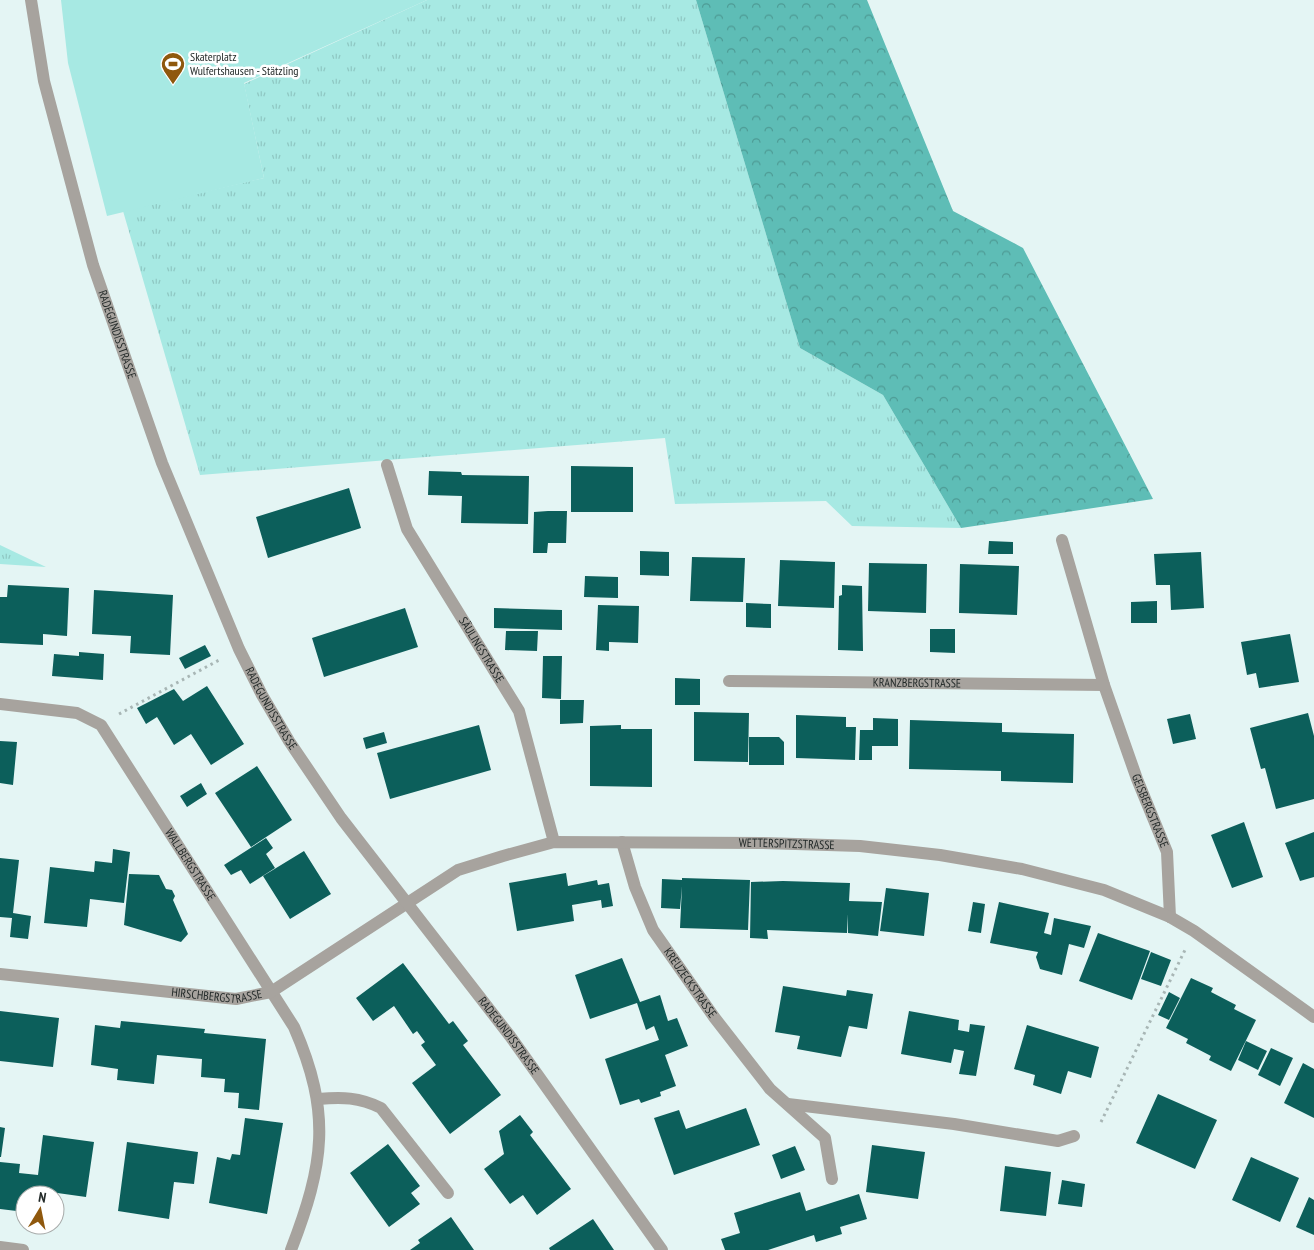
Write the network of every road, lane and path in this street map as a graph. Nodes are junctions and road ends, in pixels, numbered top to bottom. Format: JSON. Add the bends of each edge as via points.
{"nodes":[{"id":1,"x":31,"y":0,"type":"edge"},
{"id":2,"x":387,"y":465,"type":"dead end"},
{"id":3,"x":1062,"y":540,"type":"dead end"},
{"id":4,"x":239,"y":649,"type":"junction"},
{"id":5,"x":729,"y":681,"type":"dead end"},
{"id":6,"x":1104,"y":685,"type":"junction"},
{"id":7,"x":0,"y":704,"type":"edge"},
{"id":8,"x":101,"y":724,"type":"junction"},
{"id":9,"x":554,"y":842,"type":"junction"},
{"id":10,"x":622,"y":842,"type":"junction"},
{"id":11,"x":407,"y":902,"type":"junction"},
{"id":12,"x":1170,"y":917,"type":"junction"},
{"id":13,"x":1194,"y":931,"type":"junction"},
{"id":14,"x":0,"y":974,"type":"edge"},
{"id":15,"x":271,"y":992,"type":"junction"},
{"id":16,"x":1314,"y":1016,"type":"edge"},
{"id":17,"x":318,"y":1099,"type":"junction"},
{"id":18,"x":788,"y":1104,"type":"junction"},
{"id":19,"x":1101,"y":1122,"type":"dead end"},
{"id":20,"x":1074,"y":1136,"type":"dead end"},
{"id":21,"x":832,"y":1179,"type":"dead end"},
{"id":22,"x":448,"y":1193,"type":"dead end"},
{"id":23,"x":0,"y":1247,"type":"edge"},
{"id":24,"x":23,"y":1250,"type":"edge"},
{"id":25,"x":291,"y":1250,"type":"edge"},
{"id":26,"x":662,"y":1250,"type":"edge"}],
"edges":[{"from":1,"to":4,"type":"street","name":"RADEGUNDISSTRASSE","via":[[44,81],[92,265],[162,463]]},
{"from":2,"to":9,"type":"street","name":"SÄULINGSTRASSE","via":[[407,529],[519,711]]},
{"from":3,"to":6,"type":"street","name":"GEISBERGSTRASSE"},
{"from":4,"to":8,"type":"path"},
{"from":4,"to":11,"type":"street","name":"RADEGUNDISSTRASSE","via":[[288,741],[341,818]]},
{"from":5,"to":6,"type":"street","name":"KRANZBERGSTRASSE"},
{"from":6,"to":12,"type":"street","name":"GEISBERGSTRASSE","via":[[1167,852]]},
{"from":7,"to":8,"type":"street","via":[[77,713]]},
{"from":8,"to":15,"type":"street","name":"WALLBERGSTRASSE"},
{"from":9,"to":10,"type":"street","name":"WETTERSPITZSTRASSE"},
{"from":9,"to":11,"type":"street","name":"WETTERSPITZSTRASSE","via":[[458,870]]},
{"from":10,"to":12,"type":"street","name":"WETTERSPITZSTRASSE","via":[[860,846],[940,855],[1022,869],[1104,890]]},
{"from":10,"to":18,"type":"street","name":"KREUZECKSTRASSE","via":[[653,930],[770,1089]]},
{"from":11,"to":15,"type":"street","name":"HIRSCHBERGSTRASSE"},
{"from":11,"to":26,"type":"street","name":"RADEGUNDISSTRASSE","via":[[510,1036]]},
{"from":12,"to":13,"type":"street"},
{"from":13,"to":16,"type":"street"},
{"from":13,"to":19,"type":"path"},
{"from":14,"to":15,"type":"street","name":"HIRSCHBERGSTRASSE","via":[[236,998]]},
{"from":15,"to":17,"type":"street","name":"WALLBERGSTRASSE","via":[[294,1027],[307,1058]]},
{"from":17,"to":22,"type":"street","via":[[343,1096],[365,1100],[381,1108]]},
{"from":17,"to":25,"type":"street","name":"WALLBERGSTRASSE","via":[[317,1169],[308,1206]]},
{"from":18,"to":20,"type":"street","via":[[954,1124],[1058,1141]]},
{"from":18,"to":21,"type":"street","name":"KREUZECKSTRASSE","via":[[825,1138]]},
{"from":23,"to":24,"type":"street"}]}
